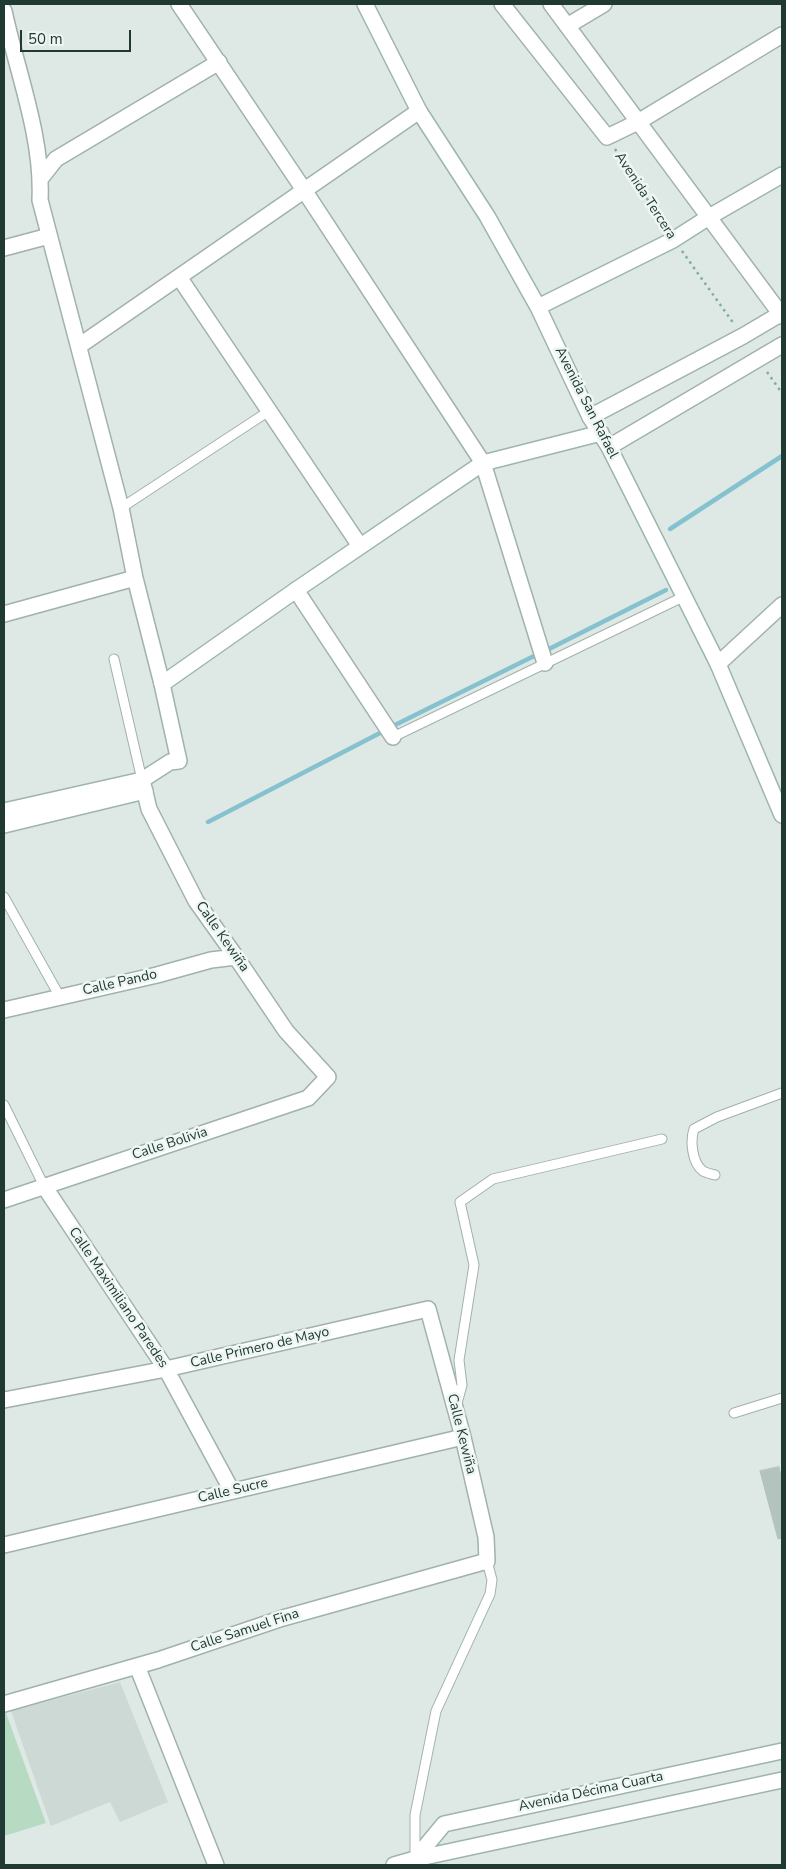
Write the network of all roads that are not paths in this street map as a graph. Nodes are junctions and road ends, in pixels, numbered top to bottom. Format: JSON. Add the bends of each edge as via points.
{"nodes":[{"id":1,"x":365,"y":4,"type":"edge"},
{"id":2,"x":502,"y":4,"type":"edge"},
{"id":3,"x":551,"y":4,"type":"edge"},
{"id":4,"x":604,"y":4,"type":"edge"},
{"id":5,"x":185,"y":6,"type":"edge"},
{"id":6,"x":4,"y":11,"type":"edge"},
{"id":7,"x":567,"y":26,"type":"junction"},
{"id":8,"x":6,"y":29,"type":"edge"},
{"id":9,"x":782,"y":35,"type":"edge"},
{"id":10,"x":219,"y":62,"type":"junction"},
{"id":11,"x":419,"y":111,"type":"junction"},
{"id":12,"x":638,"y":122,"type":"junction"},
{"id":13,"x":782,"y":175,"type":"edge"},
{"id":14,"x":41,"y":178,"type":"junction"},
{"id":15,"x":304,"y":190,"type":"junction"},
{"id":16,"x":709,"y":217,"type":"junction"},
{"id":17,"x":49,"y":236,"type":"junction"},
{"id":18,"x":4,"y":248,"type":"edge"},
{"id":19,"x":179,"y":277,"type":"junction"},
{"id":20,"x":538,"y":307,"type":"junction"},
{"id":21,"x":782,"y":315,"type":"edge"},
{"id":22,"x":782,"y":344,"type":"edge"},
{"id":23,"x":79,"y":346,"type":"junction"},
{"id":24,"x":269,"y":411,"type":"junction"},
{"id":25,"x":590,"y":417,"type":"junction"},
{"id":26,"x":601,"y":434,"type":"junction"},
{"id":27,"x":609,"y":447,"type":"junction"},
{"id":28,"x":483,"y":464,"type":"junction"},
{"id":29,"x":121,"y":508,"type":"junction"},
{"id":30,"x":360,"y":546,"type":"junction"},
{"id":31,"x":135,"y":578,"type":"junction"},
{"id":32,"x":296,"y":590,"type":"junction"},
{"id":33,"x":685,"y":596,"type":"junction"},
{"id":34,"x":782,"y":605,"type":"edge"},
{"id":35,"x":4,"y":614,"type":"edge"},
{"id":36,"x":114,"y":659,"type":"dead end"},
{"id":37,"x":545,"y":663,"type":"junction"},
{"id":38,"x":718,"y":664,"type":"junction"},
{"id":39,"x":162,"y":684,"type":"junction"},
{"id":40,"x":393,"y":737,"type":"joint"},
{"id":41,"x":144,"y":786,"type":"junction"},
{"id":42,"x":4,"y":811,"type":"edge"},
{"id":43,"x":782,"y":815,"type":"edge"},
{"id":44,"x":4,"y":824,"type":"edge"},
{"id":45,"x":4,"y":897,"type":"edge"},
{"id":46,"x":236,"y":957,"type":"junction"},
{"id":47,"x":60,"y":997,"type":"junction"},
{"id":48,"x":4,"y":1010,"type":"edge"},
{"id":49,"x":328,"y":1077,"type":"joint"},
{"id":50,"x":782,"y":1093,"type":"edge"},
{"id":51,"x":4,"y":1105,"type":"edge"},
{"id":52,"x":662,"y":1139,"type":"dead end"},
{"id":53,"x":715,"y":1175,"type":"dead end"},
{"id":54,"x":44,"y":1186,"type":"junction"},
{"id":55,"x":4,"y":1200,"type":"edge"},
{"id":56,"x":428,"y":1309,"type":"joint"},
{"id":57,"x":166,"y":1369,"type":"junction"},
{"id":58,"x":782,"y":1398,"type":"edge"},
{"id":59,"x":4,"y":1400,"type":"edge"},
{"id":60,"x":456,"y":1409,"type":"junction"},
{"id":61,"x":734,"y":1413,"type":"dead end"},
{"id":62,"x":463,"y":1437,"type":"junction"},
{"id":63,"x":232,"y":1491,"type":"junction"},
{"id":64,"x":4,"y":1546,"type":"edge"},
{"id":65,"x":487,"y":1561,"type":"junction"},
{"id":66,"x":138,"y":1666,"type":"junction"},
{"id":67,"x":4,"y":1704,"type":"edge"},
{"id":68,"x":782,"y":1751,"type":"edge"},
{"id":69,"x":782,"y":1780,"type":"edge"},
{"id":70,"x":416,"y":1862,"type":"edge"},
{"id":71,"x":216,"y":1865,"type":"edge"},
{"id":72,"x":394,"y":1865,"type":"edge"}],
"edges":[{"from":1,"to":11,"type":"street","name":"Avenida San Rafael"},
{"from":2,"to":12,"type":"street","name":"Avenida Tercera","via":[[608,137]]},
{"from":3,"to":7,"type":"street"},
{"from":4,"to":7,"type":"street"},
{"from":5,"to":10,"type":"street"},
{"from":6,"to":8,"type":"street"},
{"from":7,"to":12,"type":"street"},
{"from":8,"to":14,"type":"street","via":[[24,85]]},
{"from":9,"to":12,"type":"street"},
{"from":10,"to":14,"type":"street","via":[[56,159]]},
{"from":10,"to":15,"type":"street"},
{"from":11,"to":15,"type":"street"},
{"from":11,"to":20,"type":"street","name":"Avenida San Rafael","via":[[487,216]]},
{"from":12,"to":16,"type":"street"},
{"from":13,"to":16,"type":"street"},
{"from":14,"to":17,"type":"street","via":[[40,200]]},
{"from":15,"to":19,"type":"street"},
{"from":15,"to":28,"type":"street"},
{"from":16,"to":20,"type":"street","via":[[673,240]]},
{"from":16,"to":21,"type":"street"},
{"from":17,"to":18,"type":"street"},
{"from":17,"to":23,"type":"street"},
{"from":19,"to":23,"type":"street"},
{"from":19,"to":24,"type":"street"},
{"from":20,"to":25,"type":"street","name":"Avenida San Rafael"},
{"from":21,"to":25,"type":"street"},
{"from":22,"to":27,"type":"street"},
{"from":23,"to":29,"type":"street"},
{"from":24,"to":29,"type":"lane"},
{"from":24,"to":30,"type":"street"},
{"from":25,"to":26,"type":"street","name":"Avenida San Rafael"},
{"from":26,"to":27,"type":"street","name":"Avenida San Rafael"},
{"from":26,"to":28,"type":"street"},
{"from":27,"to":33,"type":"street","name":"Avenida San Rafael"},
{"from":28,"to":30,"type":"street"},
{"from":28,"to":37,"type":"street"},
{"from":29,"to":31,"type":"street"},
{"from":30,"to":32,"type":"street"},
{"from":31,"to":35,"type":"street"},
{"from":31,"to":39,"type":"street"},
{"from":32,"to":39,"type":"street"},
{"from":32,"to":40,"type":"street"},
{"from":33,"to":37,"type":"lane"},
{"from":33,"to":38,"type":"street","name":"Avenida San Rafael"},
{"from":34,"to":38,"type":"street"},
{"from":36,"to":41,"type":"lane"},
{"from":37,"to":40,"type":"lane"},
{"from":38,"to":43,"type":"street","name":"Avenida San Rafael"},
{"from":39,"to":41,"type":"street","via":[[179,761],[170,762]]},
{"from":41,"to":42,"type":"street"},
{"from":41,"to":44,"type":"street"},
{"from":41,"to":46,"type":"street","name":"Calle Kewiña","via":[[149,809],[196,901]]},
{"from":45,"to":47,"type":"lane"},
{"from":46,"to":47,"type":"street","name":"Calle Pando","via":[[211,960]]},
{"from":46,"to":49,"type":"street","name":"Calle Kewiña","via":[[286,1031]]},
{"from":47,"to":48,"type":"street","name":"Calle Pando"},
{"from":49,"to":54,"type":"street","name":"Calle Bolivia","via":[[308,1098]]},
{"from":50,"to":53,"type":"lane","via":[[694,1129],[692,1149],[697,1162],[702,1170]]},
{"from":51,"to":54,"type":"lane","name":"Calle Maximiliano Paredes"},
{"from":52,"to":60,"type":"lane","via":[[493,1180],[460,1202],[474,1265],[460,1360],[462,1384]]},
{"from":54,"to":55,"type":"street","name":"Calle Bolivia"},
{"from":54,"to":57,"type":"street","name":"Calle Maximiliano Paredes"},
{"from":56,"to":57,"type":"street","name":"Calle Primero de Mayo"},
{"from":56,"to":60,"type":"street","name":"Calle Kewiña"},
{"from":57,"to":59,"type":"street","name":"Calle Primero de Mayo"},
{"from":57,"to":63,"type":"street","name":"Calle Maximiliano Paredes"},
{"from":58,"to":61,"type":"lane"},
{"from":60,"to":62,"type":"street","name":"Calle Kewiña"},
{"from":62,"to":63,"type":"street","name":"Calle Sucre"},
{"from":62,"to":65,"type":"street","name":"Calle Kewiña","via":[[486,1537]]},
{"from":63,"to":64,"type":"street","name":"Calle Sucre"},
{"from":65,"to":66,"type":"street","name":"Calle Samuel Fina","via":[[283,1618]]},
{"from":65,"to":70,"type":"lane","via":[[492,1580],[490,1594],[436,1711],[415,1815]]},
{"from":66,"to":67,"type":"street","name":"Calle Samuel Fina"},
{"from":66,"to":71,"type":"street"},
{"from":68,"to":70,"type":"street","name":"Avenida Décima Cuarta","via":[[444,1824]]},
{"from":69,"to":70,"type":"street","name":"Avenida Décima Cuarta"},
{"from":70,"to":72,"type":"street","name":"Avenida Décima Cuarta"}]}
